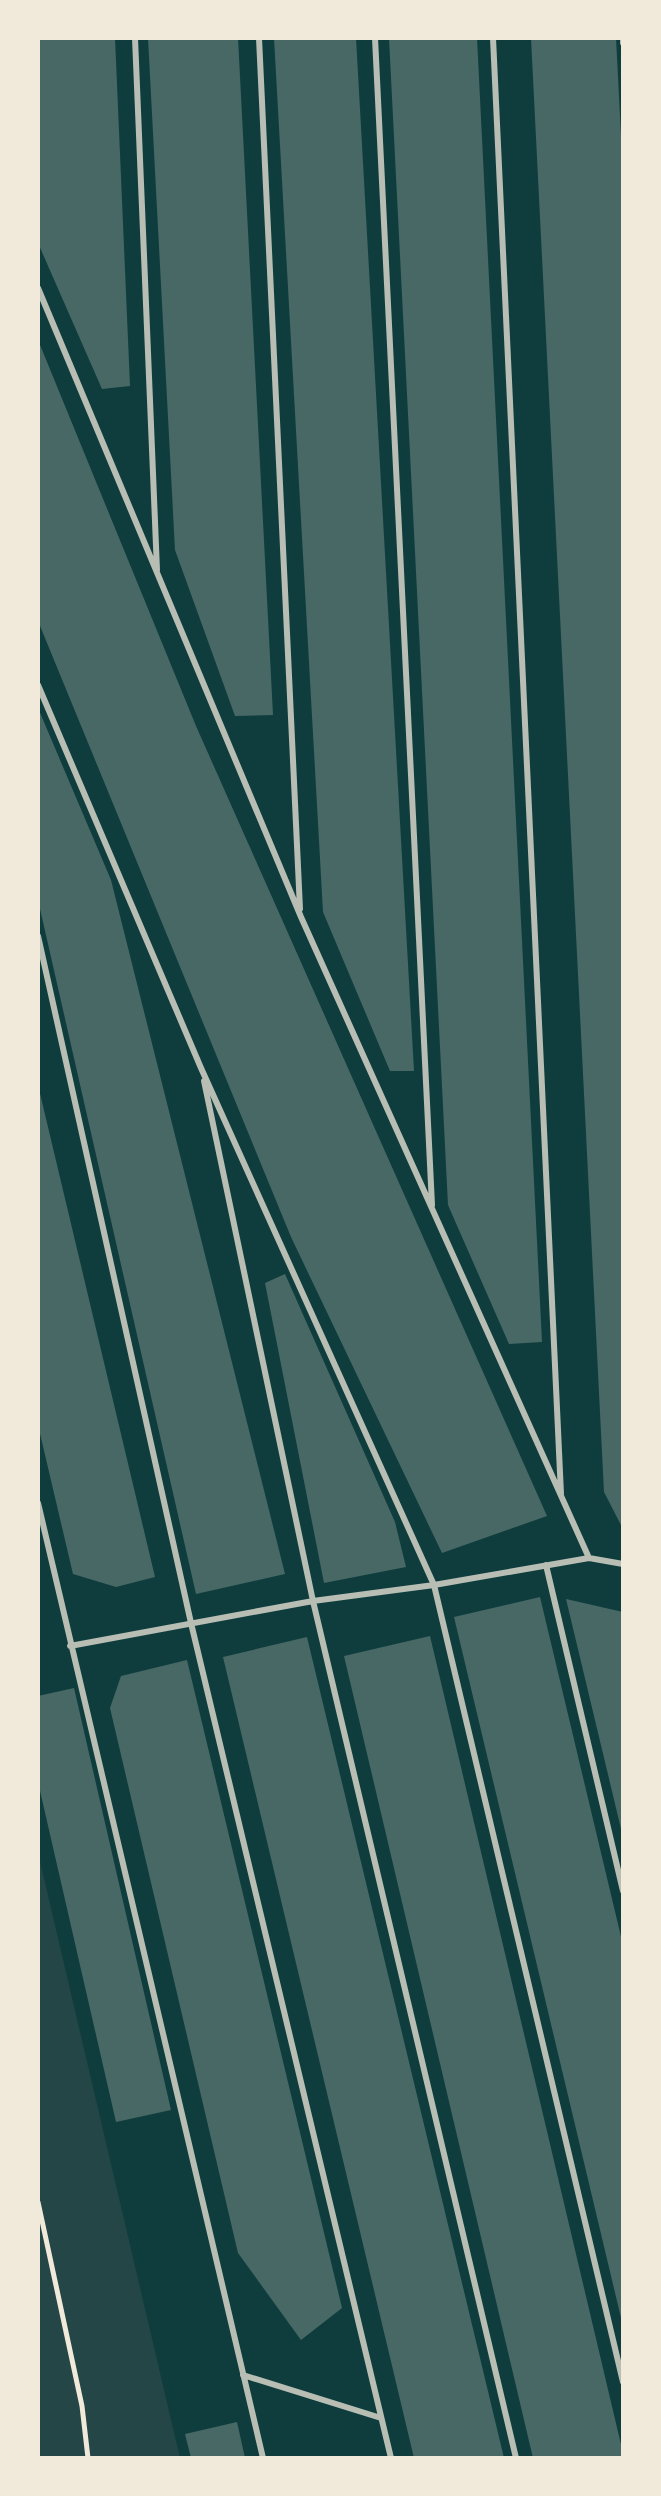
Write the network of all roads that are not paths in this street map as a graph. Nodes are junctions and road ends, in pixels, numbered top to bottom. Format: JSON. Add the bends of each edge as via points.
{"nodes":[{"id":1,"x":135,"y":38,"type":"edge"},
{"id":2,"x":259,"y":38,"type":"edge"},
{"id":3,"x":375,"y":38,"type":"edge"},
{"id":4,"x":493,"y":38,"type":"edge"},
{"id":5,"x":38,"y":288,"type":"edge"},
{"id":6,"x":158,"y":574,"type":"junction"},
{"id":7,"x":38,"y":685,"type":"edge"},
{"id":8,"x":301,"y":917,"type":"junction"},
{"id":9,"x":38,"y":936,"type":"edge"},
{"id":10,"x":201,"y":1068,"type":"junction"},
{"id":11,"x":432,"y":1208,"type":"junction"},
{"id":12,"x":561,"y":1494,"type":"junction"},
{"id":13,"x":38,"y":1503,"type":"edge"},
{"id":14,"x":589,"y":1558,"type":"junction"},
{"id":15,"x":623,"y":1564,"type":"edge"},
{"id":16,"x":546,"y":1565,"type":"junction"},
{"id":17,"x":434,"y":1585,"type":"junction"},
{"id":18,"x":313,"y":1601,"type":"junction"},
{"id":19,"x":191,"y":1623,"type":"junction"},
{"id":20,"x":70,"y":1646,"type":"junction"},
{"id":21,"x":623,"y":1891,"type":"edge"},
{"id":22,"x":243,"y":2375,"type":"junction"},
{"id":23,"x":623,"y":2382,"type":"edge"},
{"id":24,"x":381,"y":2418,"type":"junction"},
{"id":25,"x":263,"y":2458,"type":"edge"},
{"id":26,"x":391,"y":2458,"type":"edge"},
{"id":27,"x":516,"y":2458,"type":"edge"}],
"edges":[{"from":1,"to":6,"type":"lane"},
{"from":2,"to":8,"type":"lane"},
{"from":3,"to":11,"type":"lane"},
{"from":4,"to":12,"type":"lane"},
{"from":5,"to":6,"type":"lane"},
{"from":6,"to":8,"type":"lane"},
{"from":7,"to":10,"type":"lane"},
{"from":8,"to":11,"type":"lane"},
{"from":9,"to":19,"type":"lane"},
{"from":10,"to":17,"type":"lane"},
{"from":10,"to":18,"type":"lane"},
{"from":11,"to":12,"type":"lane"},
{"from":12,"to":14,"type":"lane"},
{"from":13,"to":20,"type":"lane"},
{"from":14,"to":15,"type":"lane"},
{"from":14,"to":16,"type":"lane"},
{"from":16,"to":17,"type":"lane"},
{"from":16,"to":21,"type":"lane"},
{"from":17,"to":18,"type":"lane"},
{"from":17,"to":23,"type":"lane"},
{"from":18,"to":19,"type":"lane"},
{"from":18,"to":27,"type":"lane"},
{"from":19,"to":20,"type":"lane"},
{"from":19,"to":24,"type":"lane"},
{"from":20,"to":22,"type":"lane"},
{"from":22,"to":24,"type":"lane"},
{"from":22,"to":25,"type":"lane"},
{"from":24,"to":26,"type":"lane"}]}
